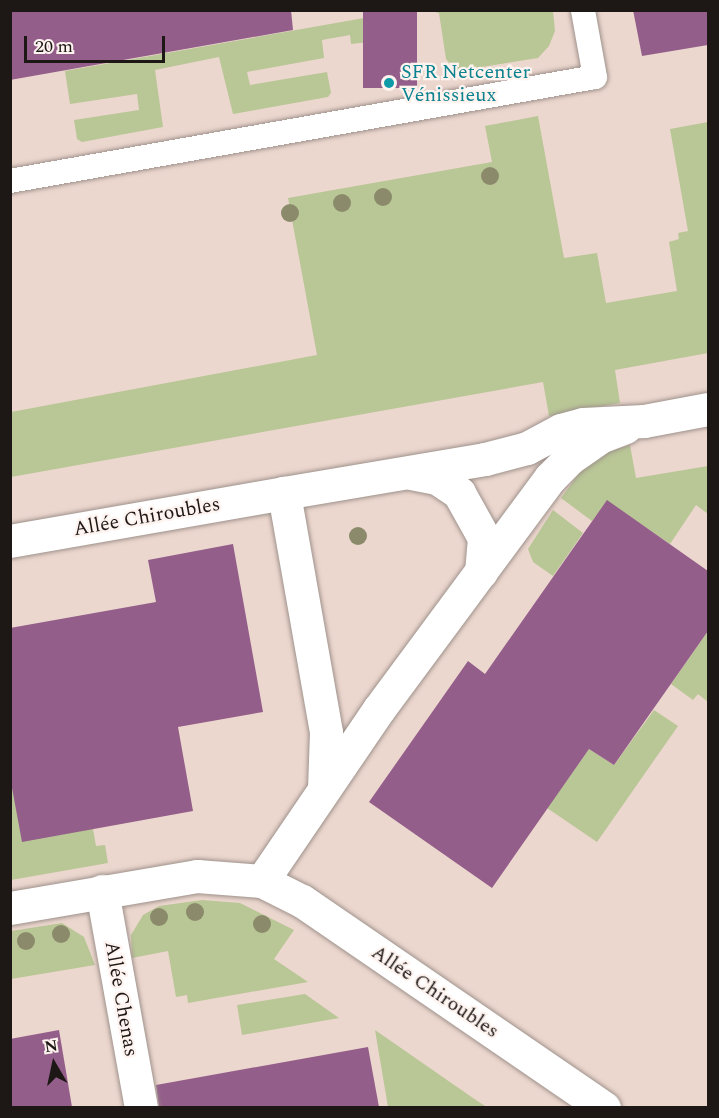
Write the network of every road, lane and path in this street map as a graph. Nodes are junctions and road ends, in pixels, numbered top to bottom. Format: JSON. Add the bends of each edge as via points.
{"nodes":[{"id":1,"x":583,"y":10,"type":"edge"},
{"id":2,"x":10,"y":182,"type":"edge"},
{"id":3,"x":708,"y":409,"type":"edge"},
{"id":4,"x":644,"y":421,"type":"junction"},
{"id":5,"x":410,"y":473,"type":"junction"},
{"id":6,"x":284,"y":494,"type":"junction"},
{"id":7,"x":10,"y":541,"type":"edge"},
{"id":8,"x":481,"y":572,"type":"junction"},
{"id":9,"x":324,"y":789,"type":"junction"},
{"id":10,"x":262,"y":880,"type":"junction"},
{"id":11,"x":102,"y":891,"type":"junction"},
{"id":12,"x":10,"y":908,"type":"edge"},
{"id":13,"x":141,"y":1107,"type":"edge"},
{"id":14,"x":604,"y":1107,"type":"edge"}],
"edges":[{"from":1,"to":2,"type":"lane","via":[[595,77]]},
{"from":3,"to":4,"type":"street","name":"Allée Chiroubles"},
{"from":4,"to":5,"type":"street","name":"Allée Chiroubles","via":[[584,424],[561,430],[527,448]]},
{"from":4,"to":8,"type":"street","name":"Allée Chiroubles","via":[[602,436],[570,458],[550,478]]},
{"from":5,"to":6,"type":"street","name":"Allée Chiroubles"},
{"from":5,"to":8,"type":"street","name":"Allée Chiroubles","via":[[437,478],[459,493],[484,538]]},
{"from":6,"to":7,"type":"street","name":"Allée Chiroubles"},
{"from":6,"to":9,"type":"street","via":[[326,732]]},
{"from":8,"to":9,"type":"street","name":"Allée Chiroubles"},
{"from":9,"to":10,"type":"street","name":"Allée Chiroubles"},
{"from":10,"to":11,"type":"street","name":"Allée Chiroubles","via":[[197,876]]},
{"from":10,"to":14,"type":"street","name":"Allée Chiroubles","via":[[302,901]]},
{"from":11,"to":12,"type":"street","name":"Allée Chiroubles"},
{"from":11,"to":13,"type":"street","name":"Allée Chenas"}]}
